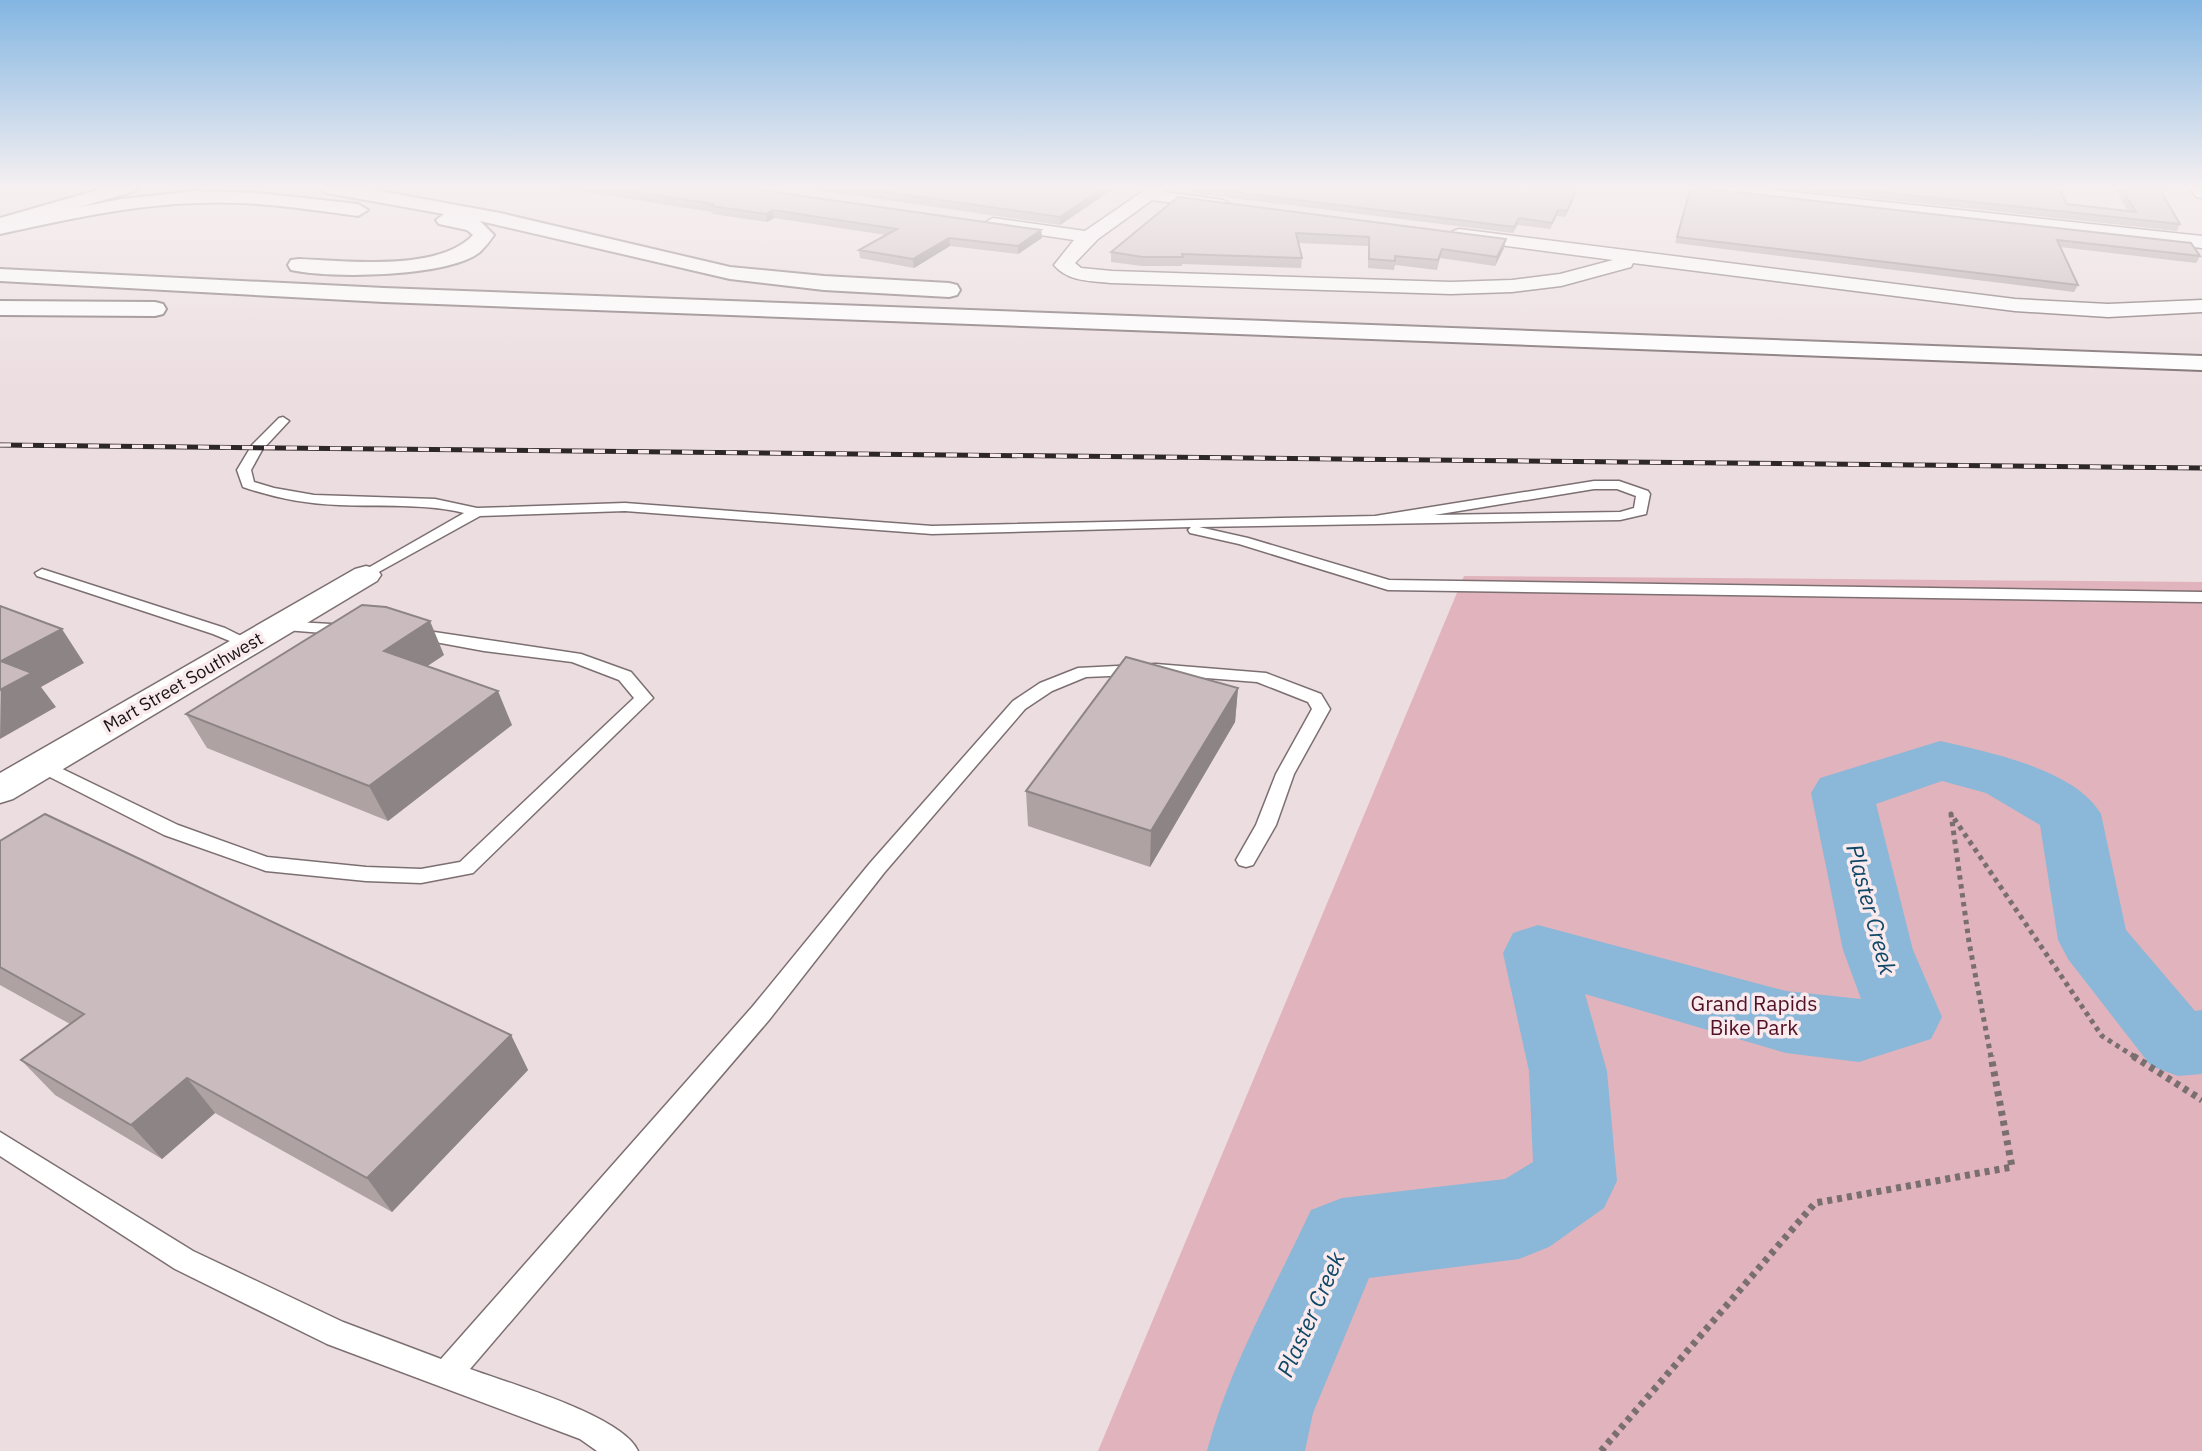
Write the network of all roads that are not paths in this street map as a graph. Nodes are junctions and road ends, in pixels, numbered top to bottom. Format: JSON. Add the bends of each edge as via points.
{"nodes":[{"id":1,"x":453,"y":255,"type":"edge"},
{"id":2,"x":652,"y":255,"type":"edge"},
{"id":3,"x":1069,"y":255,"type":"edge"},
{"id":4,"x":1619,"y":255,"type":"edge"},
{"id":5,"x":1645,"y":258,"type":"junction"},
{"id":6,"x":110,"y":261,"type":"dead end"},
{"id":7,"x":1,"y":265,"type":"edge"},
{"id":8,"x":280,"y":265,"type":"dead end"},
{"id":9,"x":970,"y":291,"type":"dead end"},
{"id":10,"x":1091,"y":296,"type":"dead end"},
{"id":11,"x":1159,"y":300,"type":"dead end"},
{"id":12,"x":2202,"y":306,"type":"edge"},
{"id":13,"x":0,"y":308,"type":"edge"},
{"id":14,"x":181,"y":309,"type":"dead end"},
{"id":15,"x":220,"y":309,"type":"dead end"},
{"id":16,"x":1311,"y":309,"type":"dead end"},
{"id":17,"x":1518,"y":320,"type":"junction"},
{"id":18,"x":1599,"y":341,"type":"junction"},
{"id":19,"x":2202,"y":345,"type":"edge"},
{"id":20,"x":2202,"y":363,"type":"edge"},
{"id":21,"x":283,"y":421,"type":"dead end"},
{"id":22,"x":477,"y":512,"type":"junction"},
{"id":23,"x":1374,"y":520,"type":"junction"},
{"id":24,"x":1165,"y":523,"type":"junction"},
{"id":25,"x":42,"y":573,"type":"dead end"},
{"id":26,"x":366,"y":575,"type":"joint"},
{"id":27,"x":2202,"y":597,"type":"edge"},
{"id":28,"x":279,"y":626,"type":"junction"},
{"id":29,"x":370,"y":631,"type":"edge"},
{"id":30,"x":397,"y":632,"type":"edge"},
{"id":31,"x":249,"y":644,"type":"junction"},
{"id":32,"x":42,"y":766,"type":"junction"},
{"id":33,"x":0,"y":790,"type":"edge"},
{"id":34,"x":1246,"y":860,"type":"dead end"},
{"id":35,"x":0,"y":1143,"type":"edge"},
{"id":36,"x":446,"y":1375,"type":"junction"},
{"id":37,"x":623,"y":1451,"type":"edge"}],
"edges":[{"from":1,"to":8,"type":"main road","via":[[422,264],[380,267]]},
{"from":2,"to":9,"type":"main road","via":[[730,273],[824,284]]},
{"from":3,"to":5,"type":"street","via":[[1067,268],[1112,277],[1451,288],[1561,280]]},
{"from":4,"to":5,"type":"street"},
{"from":5,"to":12,"type":"street","via":[[2091,312]]},
{"from":6,"to":7,"type":"main road"},
{"from":7,"to":17,"type":"main road"},
{"from":7,"to":18,"type":"main road","via":[[371,295]]},
{"from":10,"to":11,"type":"main road"},
{"from":13,"to":14,"type":"main road"},
{"from":15,"to":18,"type":"main road","via":[[1371,342]]},
{"from":16,"to":17,"type":"main road"},
{"from":17,"to":19,"type":"main road"},
{"from":18,"to":20,"type":"main road"},
{"from":21,"to":22,"type":"lane","via":[[257,448],[244,470],[248,484],[273,494],[320,501],[432,503]]},
{"from":22,"to":24,"type":"lane","via":[[625,507],[932,530]]},
{"from":22,"to":26,"type":"lane"},
{"from":23,"to":23,"type":"lane","via":[[1620,516],[1641,511],[1643,494],[1619,485],[1594,485]]},
{"from":23,"to":24,"type":"lane"},
{"from":24,"to":27,"type":"lane","via":[[1243,541],[1388,585]]},
{"from":25,"to":31,"type":"lane"},
{"from":26,"to":28,"type":"street","name":"Mart Street Southwest"},
{"from":28,"to":29,"type":"lane"},
{"from":28,"to":31,"type":"street","name":"Mart Street Southwest"},
{"from":30,"to":32,"type":"lane","via":[[575,657],[625,676],[644,698],[466,868],[421,876],[266,864],[171,830]]},
{"from":31,"to":32,"type":"street","name":"Mart Street Southwest"},
{"from":32,"to":33,"type":"street","name":"Mart Street Southwest"},
{"from":34,"to":36,"type":"lane","via":[[1321,709],[1315,698],[1259,677],[1156,669],[1084,672],[1046,687],[1019,705],[877,867],[752,1023]]},
{"from":35,"to":36,"type":"lane","via":[[184,1260],[337,1334]]},
{"from":36,"to":37,"type":"lane","via":[[589,1428]]}]}
